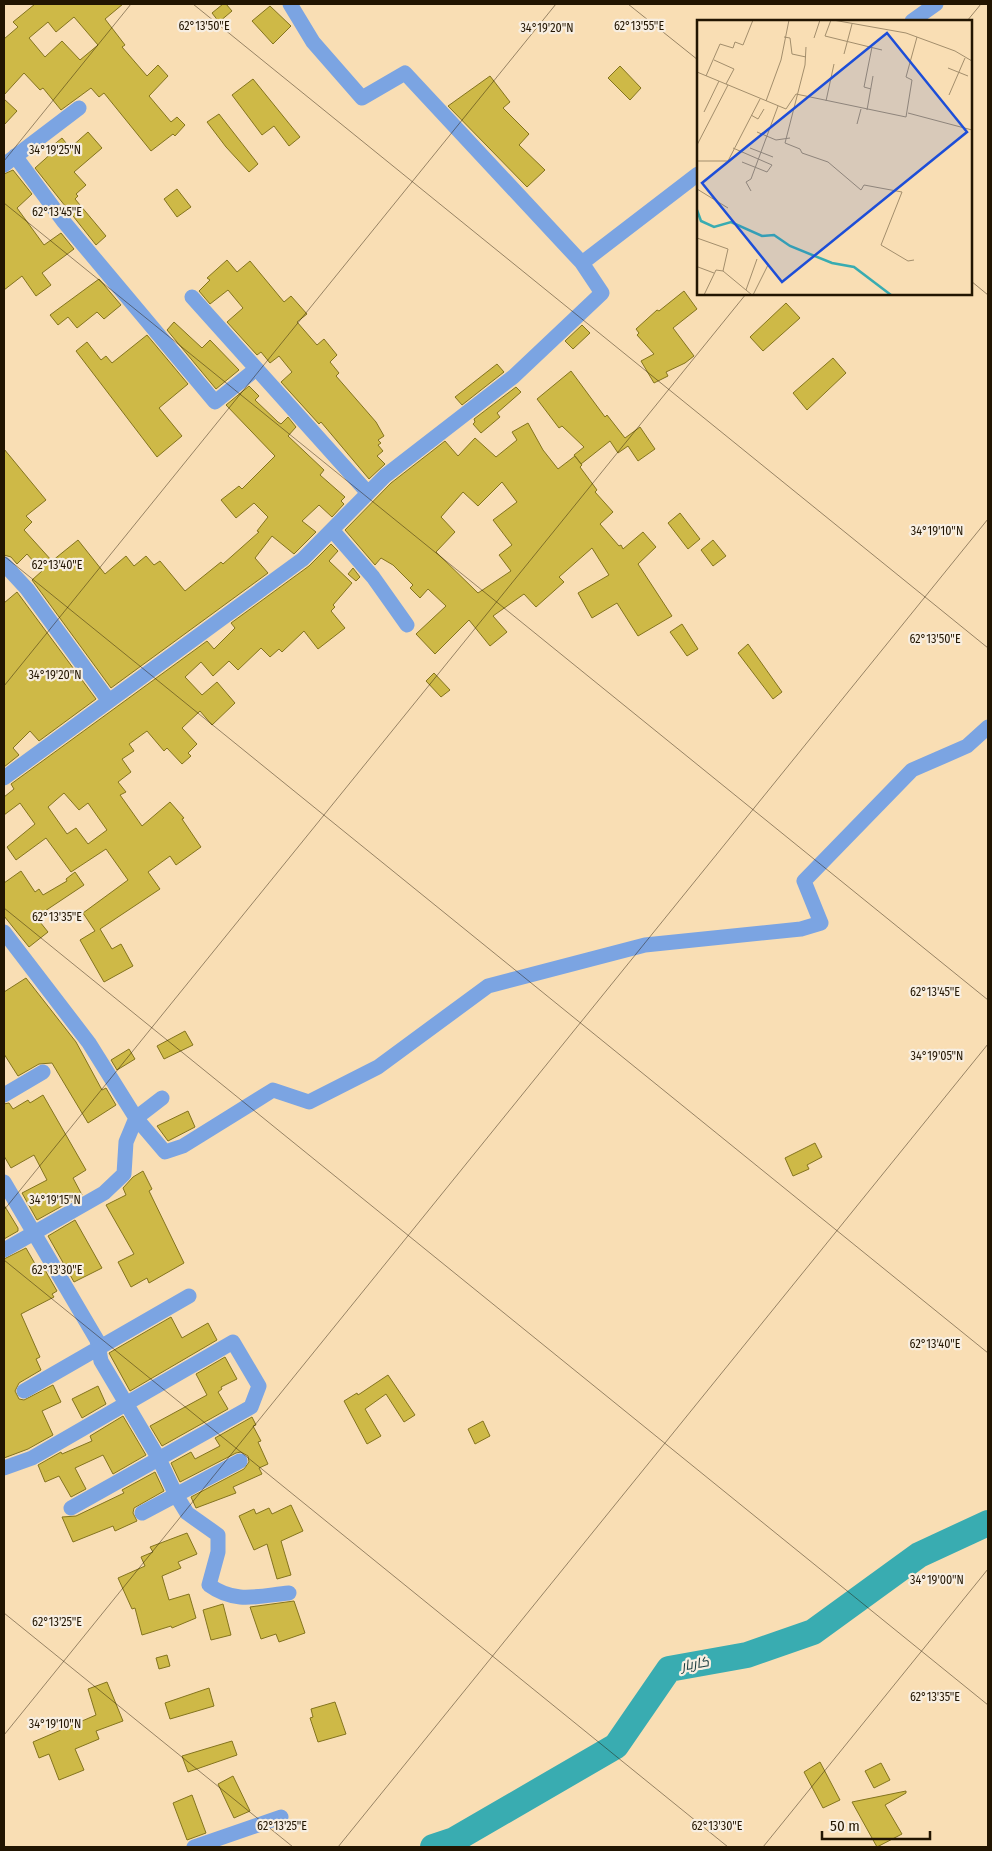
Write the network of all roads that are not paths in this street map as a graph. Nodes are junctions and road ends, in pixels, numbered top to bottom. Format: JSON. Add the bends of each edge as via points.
{"nodes":[{"id":1,"x":290,"y":4,"type":"edge"},
{"id":2,"x":936,"y":4,"type":"edge"},
{"id":3,"x":913,"y":20,"type":"edge"},
{"id":4,"x":79,"y":108,"type":"dead end"},
{"id":5,"x":9,"y":161,"type":"edge"},
{"id":6,"x":697,"y":175,"type":"edge"},
{"id":7,"x":582,"y":263,"type":"junction"},
{"id":8,"x":192,"y":297,"type":"dead end"},
{"id":9,"x":256,"y":368,"type":"junction"},
{"id":10,"x":368,"y":494,"type":"junction"},
{"id":11,"x":332,"y":530,"type":"junction"},
{"id":12,"x":4,"y":564,"type":"edge"},
{"id":13,"x":406,"y":625,"type":"dead end"},
{"id":14,"x":109,"y":701,"type":"junction"},
{"id":15,"x":988,"y":727,"type":"edge"},
{"id":16,"x":4,"y":778,"type":"edge"},
{"id":17,"x":4,"y":932,"type":"edge"},
{"id":18,"x":44,"y":1072,"type":"dead end"},
{"id":19,"x":4,"y":1095,"type":"edge"},
{"id":20,"x":162,"y":1098,"type":"dead end"},
{"id":21,"x":136,"y":1118,"type":"junction"},
{"id":22,"x":4,"y":1182,"type":"edge"},
{"id":23,"x":34,"y":1233,"type":"junction"},
{"id":24,"x":4,"y":1250,"type":"edge"},
{"id":25,"x":189,"y":1296,"type":"dead end"},
{"id":26,"x":98,"y":1348,"type":"junction"},
{"id":27,"x":24,"y":1391,"type":"dead end"},
{"id":28,"x":126,"y":1405,"type":"junction"},
{"id":29,"x":158,"y":1459,"type":"junction"},
{"id":30,"x":240,"y":1461,"type":"dead end"},
{"id":31,"x":4,"y":1468,"type":"edge"},
{"id":32,"x":176,"y":1495,"type":"junction"},
{"id":33,"x":70,"y":1508,"type":"dead end"},
{"id":34,"x":142,"y":1513,"type":"dead end"},
{"id":35,"x":289,"y":1593,"type":"dead end"},
{"id":36,"x":281,"y":1816,"type":"dead end"},
{"id":37,"x":194,"y":1847,"type":"edge"}],
"edges":[{"from":1,"to":7,"type":"street","via":[[313,42],[362,98],[405,73]]},
{"from":2,"to":3,"type":"street"},
{"from":4,"to":5,"type":"street"},
{"from":5,"to":9,"type":"street","via":[[215,402]]},
{"from":6,"to":7,"type":"street"},
{"from":7,"to":10,"type":"street","via":[[602,293],[513,377],[385,476]]},
{"from":8,"to":9,"type":"street"},
{"from":9,"to":10,"type":"street"},
{"from":10,"to":11,"type":"street"},
{"from":11,"to":13,"type":"street","via":[[373,577]]},
{"from":11,"to":14,"type":"street","via":[[303,559]]},
{"from":12,"to":14,"type":"street","via":[[43,610]]},
{"from":14,"to":16,"type":"street"},
{"from":15,"to":21,"type":"street","via":[[967,746],[912,770],[804,881],[821,922],[791,930],[644,945],[488,986],[378,1067],[309,1102],[273,1090],[183,1146],[165,1152]]},
{"from":17,"to":21,"type":"street","via":[[89,1043]]},
{"from":18,"to":19,"type":"street"},
{"from":20,"to":21,"type":"street"},
{"from":21,"to":23,"type":"street","via":[[126,1142],[124,1174],[104,1193]]},
{"from":22,"to":23,"type":"street"},
{"from":23,"to":24,"type":"street"},
{"from":23,"to":26,"type":"street","via":[[97,1340]]},
{"from":25,"to":26,"type":"street"},
{"from":26,"to":27,"type":"street"},
{"from":26,"to":28,"type":"street","via":[[101,1361]]},
{"from":28,"to":29,"type":"street"},
{"from":28,"to":29,"type":"street","via":[[233,1342],[259,1386],[251,1407]]},
{"from":28,"to":31,"type":"street","via":[[32,1458]]},
{"from":29,"to":32,"type":"street"},
{"from":29,"to":33,"type":"street"},
{"from":30,"to":32,"type":"street"},
{"from":32,"to":34,"type":"street"},
{"from":32,"to":35,"type":"street","via":[[187,1513],[218,1535],[218,1552],[209,1585],[222,1594],[243,1598]]},
{"from":36,"to":37,"type":"street"}]}
